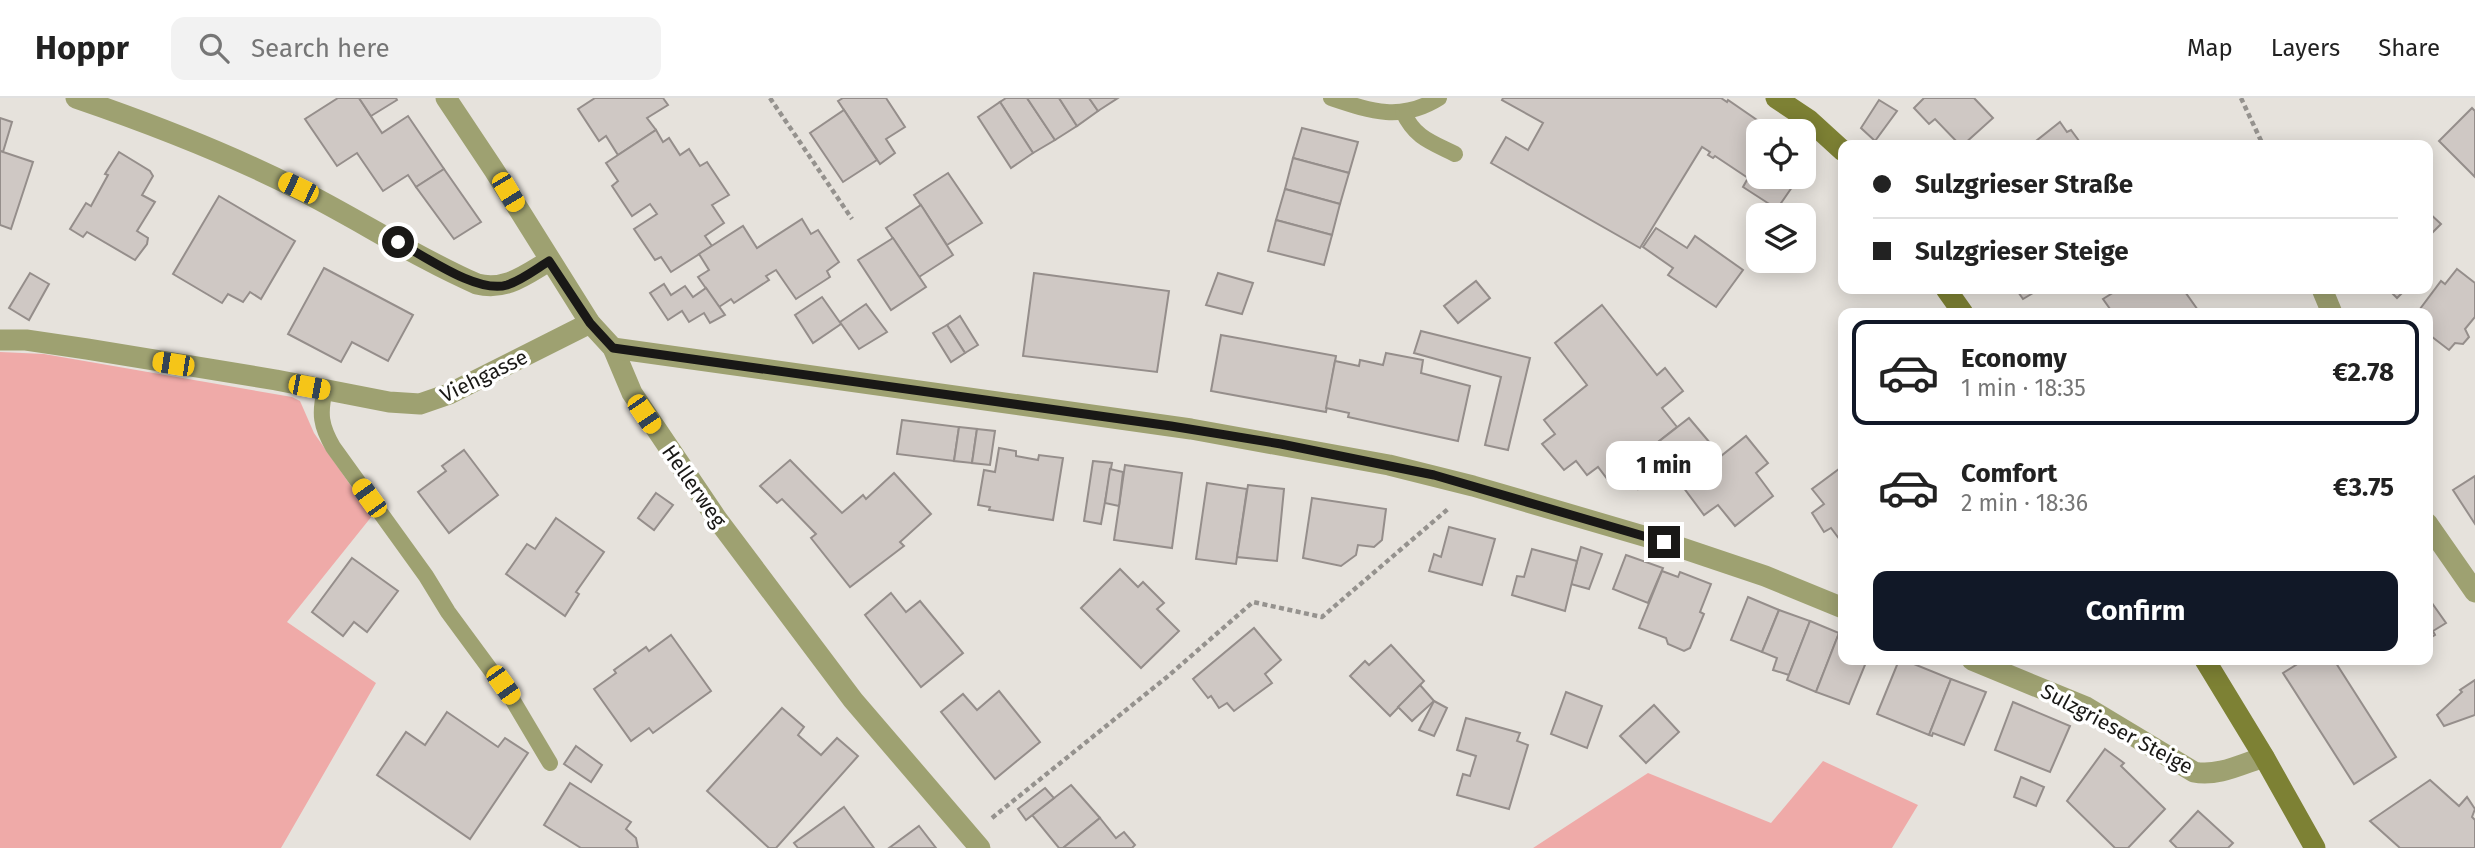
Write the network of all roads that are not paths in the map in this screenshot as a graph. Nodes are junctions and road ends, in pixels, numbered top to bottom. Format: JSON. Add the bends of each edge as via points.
{"nodes":[{"id":1,"x":76,"y":98,"type":"edge"},
{"id":2,"x":446,"y":98,"type":"edge"},
{"id":3,"x":1331,"y":98,"type":"edge"},
{"id":4,"x":1439,"y":98,"type":"edge"},
{"id":5,"x":1776,"y":98,"type":"edge"},
{"id":6,"x":1403,"y":112,"type":"junction"},
{"id":7,"x":1838,"y":146,"type":"edge"},
{"id":8,"x":1455,"y":154,"type":"dead end"},
{"id":9,"x":549,"y":261,"type":"junction"},
{"id":10,"x":590,"y":323,"type":"junction"},
{"id":11,"x":0,"y":340,"type":"edge"},
{"id":12,"x":613,"y":348,"type":"junction"},
{"id":13,"x":325,"y":390,"type":"junction"},
{"id":14,"x":2433,"y":532,"type":"edge"},
{"id":15,"x":2475,"y":592,"type":"edge"},
{"id":16,"x":1838,"y":606,"type":"edge"},
{"id":17,"x":1984,"y":665,"type":"edge"},
{"id":18,"x":2208,"y":665,"type":"edge"},
{"id":19,"x":2264,"y":757,"type":"junction"},
{"id":20,"x":550,"y":763,"type":"dead end"},
{"id":21,"x":978,"y":845,"type":"edge"},
{"id":22,"x":2315,"y":848,"type":"edge"}],
"edges":[{"from":1,"to":9,"type":"street","via":[[298,188],[477,284],[505,286]]},
{"from":2,"to":9,"type":"street","name":"Hellerweg"},
{"from":3,"to":6,"type":"lane","via":[[1371,111]]},
{"from":4,"to":6,"type":"lane"},
{"from":5,"to":7,"type":"main road"},
{"from":6,"to":8,"type":"lane","via":[[1420,136]]},
{"from":9,"to":10,"type":"street","name":"Hellerweg"},
{"from":10,"to":12,"type":"street","name":"Hellerweg"},
{"from":10,"to":13,"type":"street","name":"Viehgasse","via":[[433,401],[401,403]]},
{"from":11,"to":13,"type":"street","name":"Viehgasse","via":[[50,343]]},
{"from":12,"to":16,"type":"street","via":[[1214,432],[1389,465],[1702,555]]},
{"from":12,"to":21,"type":"street","name":"Hellerweg","via":[[632,393],[724,529],[853,700]]},
{"from":13,"to":20,"type":"lane","via":[[320,419],[327,437],[508,692]]},
{"from":14,"to":15,"type":"street"},
{"from":17,"to":19,"type":"street","name":"Sulzgrieser Steige","via":[[2086,707],[2194,772],[2215,773]]},
{"from":18,"to":19,"type":"main road"},
{"from":19,"to":22,"type":"main road"}]}
